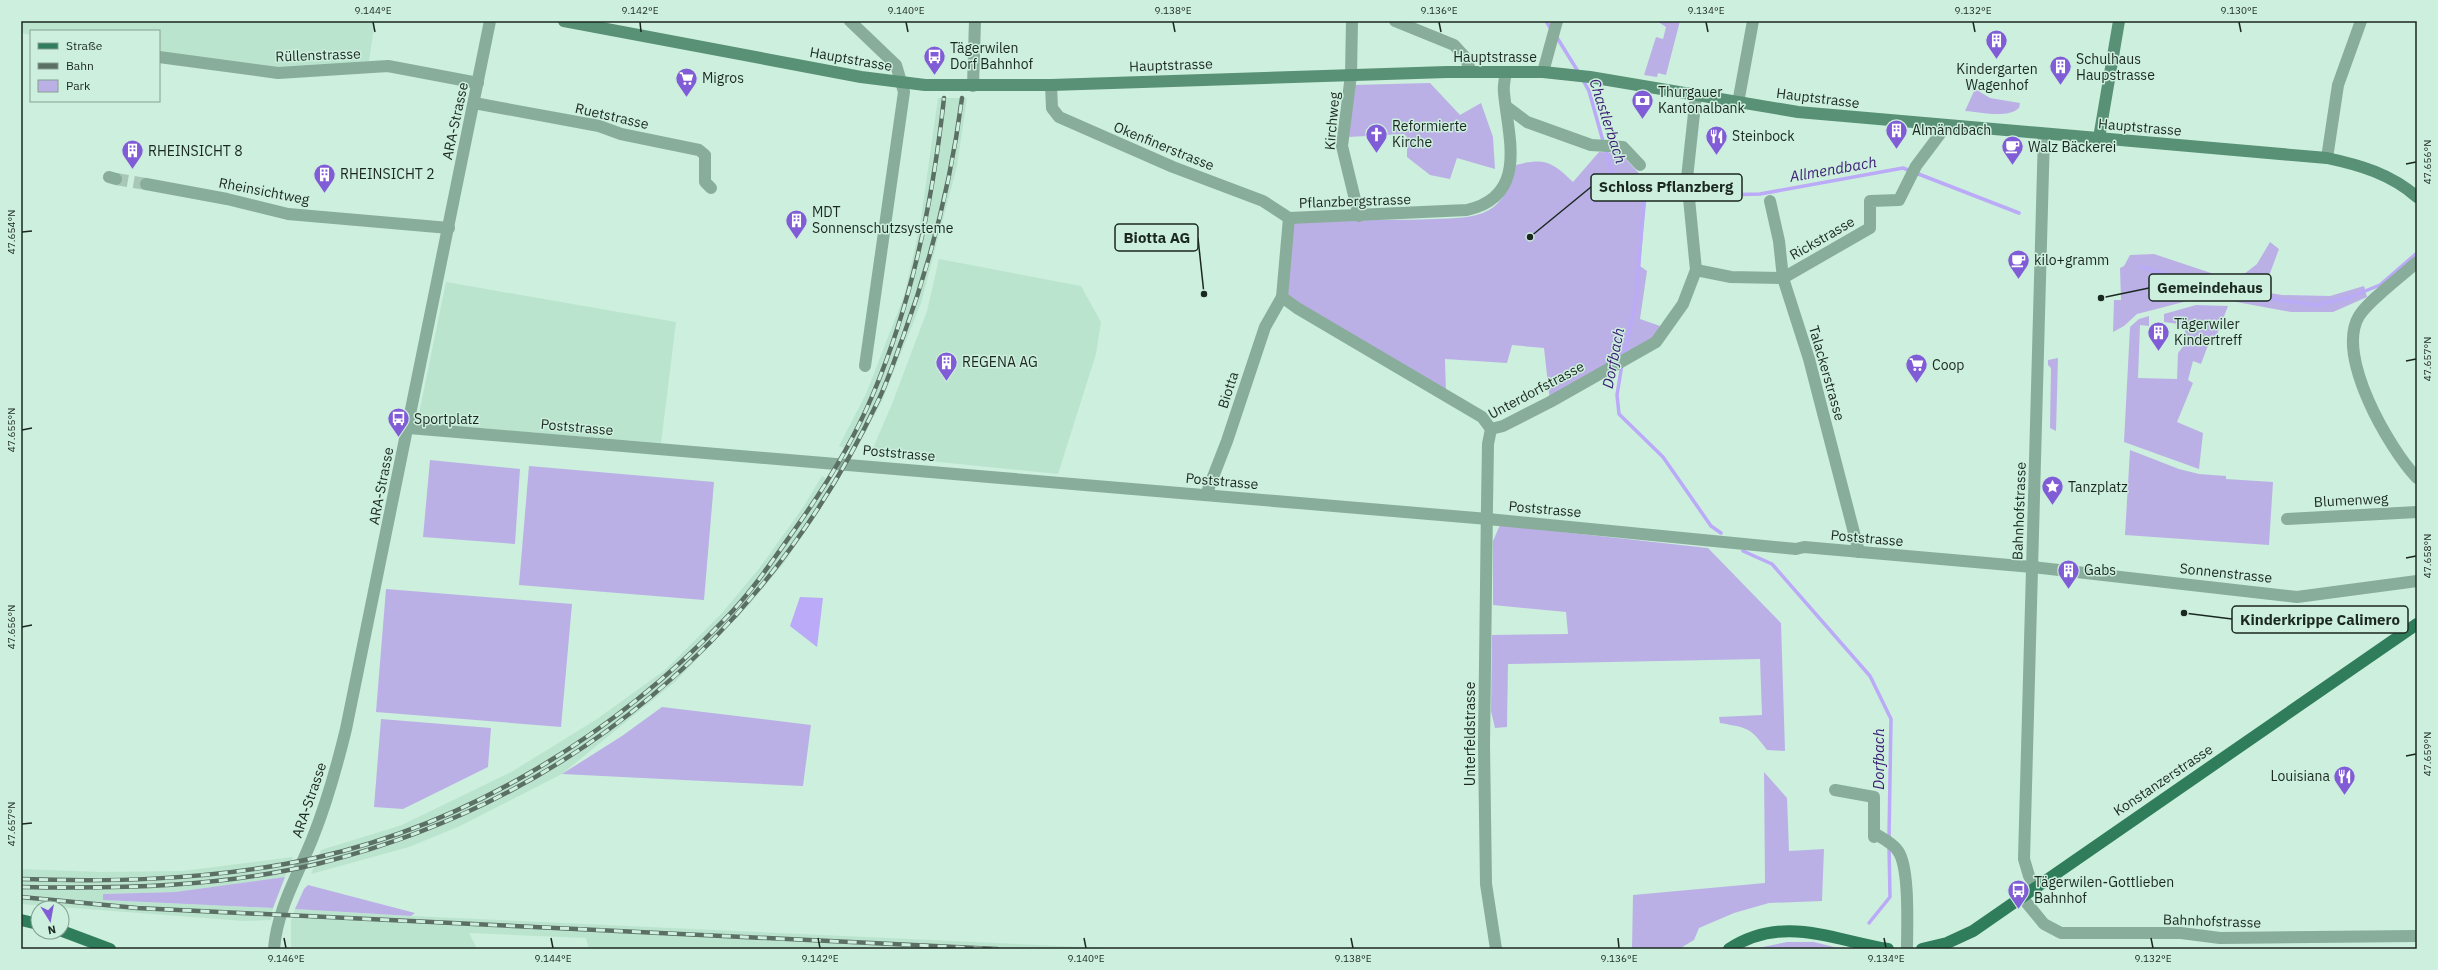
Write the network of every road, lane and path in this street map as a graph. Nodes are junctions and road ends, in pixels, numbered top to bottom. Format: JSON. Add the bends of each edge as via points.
{"nodes":[{"id":1,"x":490,"y":21,"type":"edge"},
{"id":2,"x":564,"y":21,"type":"edge"},
{"id":3,"x":850,"y":21,"type":"edge"},
{"id":4,"x":975,"y":21,"type":"edge"},
{"id":5,"x":1352,"y":21,"type":"edge"},
{"id":6,"x":1395,"y":21,"type":"edge"},
{"id":7,"x":1752,"y":21,"type":"edge"},
{"id":8,"x":2119,"y":21,"type":"edge"},
{"id":9,"x":2361,"y":21,"type":"edge"},
{"id":10,"x":581,"y":22,"type":"edge"},
{"id":11,"x":1556,"y":23,"type":"edge"},
{"id":12,"x":160,"y":57,"type":"edge"},
{"id":13,"x":1471,"y":72,"type":"junction"},
{"id":14,"x":1506,"y":72,"type":"junction"},
{"id":15,"x":1544,"y":72,"type":"junction"},
{"id":16,"x":1351,"y":75,"type":"junction"},
{"id":17,"x":478,"y":83,"type":"junction"},
{"id":18,"x":902,"y":83,"type":"junction"},
{"id":19,"x":1051,"y":84,"type":"junction"},
{"id":20,"x":973,"y":86,"type":"junction"},
{"id":21,"x":1696,"y":95,"type":"junction"},
{"id":22,"x":474,"y":103,"type":"junction"},
{"id":23,"x":1738,"y":103,"type":"junction"},
{"id":24,"x":1507,"y":107,"type":"junction"},
{"id":25,"x":1942,"y":126,"type":"junction"},
{"id":26,"x":2044,"y":134,"type":"junction"},
{"id":27,"x":2099,"y":138,"type":"junction"},
{"id":28,"x":2327,"y":158,"type":"junction"},
{"id":29,"x":1640,"y":165,"type":"dead end"},
{"id":30,"x":146,"y":184,"type":"tunnel mouth"},
{"id":31,"x":711,"y":188,"type":"dead end"},
{"id":32,"x":2417,"y":197,"type":"edge"},
{"id":33,"x":1770,"y":201,"type":"dead end"},
{"id":34,"x":1359,"y":216,"type":"junction"},
{"id":35,"x":1289,"y":218,"type":"junction"},
{"id":36,"x":449,"y":228,"type":"junction"},
{"id":37,"x":2417,"y":262,"type":"edge"},
{"id":38,"x":1696,"y":270,"type":"junction"},
{"id":39,"x":1783,"y":278,"type":"junction"},
{"id":40,"x":1282,"y":297,"type":"junction"},
{"id":41,"x":865,"y":366,"type":"dead end"},
{"id":42,"x":409,"y":428,"type":"junction"},
{"id":43,"x":1491,"y":429,"type":"junction"},
{"id":44,"x":2417,"y":478,"type":"edge"},
{"id":45,"x":1206,"y":495,"type":"junction"},
{"id":46,"x":2417,"y":512,"type":"edge"},
{"id":47,"x":1488,"y":519,"type":"junction"},
{"id":48,"x":2287,"y":519,"type":"dead end"},
{"id":49,"x":1859,"y":552,"type":"junction"},
{"id":50,"x":2032,"y":566,"type":"junction"},
{"id":51,"x":2417,"y":581,"type":"edge"},
{"id":52,"x":2417,"y":624,"type":"edge"},
{"id":53,"x":1835,"y":790,"type":"dead end"},
{"id":54,"x":2035,"y":886,"type":"junction"},
{"id":55,"x":2021,"y":896,"type":"junction"},
{"id":56,"x":70,"y":934,"type":"edge"},
{"id":57,"x":2417,"y":936,"type":"edge"},
{"id":58,"x":110,"y":949,"type":"edge"},
{"id":59,"x":274,"y":949,"type":"edge"},
{"id":60,"x":1496,"y":949,"type":"edge"},
{"id":61,"x":1729,"y":949,"type":"edge"},
{"id":62,"x":1888,"y":949,"type":"edge"},
{"id":63,"x":1907,"y":949,"type":"edge"},
{"id":64,"x":1922,"y":949,"type":"edge"}],
"edges":[{"from":1,"to":17,"type":"street","name":"ARA-Strasse"},
{"from":2,"to":10,"type":"street","name":"Hauptstrasse"},
{"from":3,"to":18,"type":"street","via":[[896,65]]},
{"from":4,"to":20,"type":"street"},
{"from":5,"to":16,"type":"street","name":"Kirchweg"},
{"from":6,"to":13,"type":"street","via":[[1454,45],[1465,58]]},
{"from":7,"to":23,"type":"street"},
{"from":8,"to":27,"type":"street"},
{"from":9,"to":28,"type":"street","via":[[2338,85]]},
{"from":10,"to":18,"type":"street","name":"Hauptstrasse"},
{"from":11,"to":15,"type":"street"},
{"from":12,"to":17,"type":"street","name":"Rüllenstrasse","via":[[278,73],[388,66]]},
{"from":13,"to":14,"type":"street","name":"Hauptstrasse"},
{"from":13,"to":16,"type":"street","name":"Hauptstrasse"},
{"from":14,"to":15,"type":"street","name":"Hauptstrasse"},
{"from":14,"to":24,"type":"street","name":"Pflanzbergstrasse","via":[[1504,92]]},
{"from":15,"to":21,"type":"street","name":"Hauptstrasse","via":[[1590,76]]},
{"from":16,"to":19,"type":"street","name":"Hauptstrasse"},
{"from":16,"to":34,"type":"street","name":"Kirchweg","via":[[1342,146]]},
{"from":17,"to":22,"type":"street","name":"ARA-Strasse"},
{"from":18,"to":20,"type":"street","name":"Hauptstrasse"},
{"from":18,"to":41,"type":"street","via":[[904,92]]},
{"from":19,"to":20,"type":"street","name":"Hauptstrasse"},
{"from":19,"to":35,"type":"street","name":"Okenfinerstrasse","via":[[1052,108],[1058,117],[1173,167],[1263,201]]},
{"from":21,"to":23,"type":"street","name":"Hauptstrasse"},
{"from":21,"to":38,"type":"street","name":"Unterdorfstrasse","via":[[1688,163]]},
{"from":22,"to":31,"type":"street","name":"Ruetstrasse","via":[[599,126],[621,134],[699,150],[706,159],[705,182]]},
{"from":22,"to":36,"type":"street","name":"ARA-Strasse"},
{"from":23,"to":25,"type":"street","name":"Hauptstrasse","via":[[1798,112]]},
{"from":24,"to":29,"type":"street","via":[[1527,122],[1603,147],[1623,147]]},
{"from":24,"to":34,"type":"street","name":"Pflanzbergstrasse","via":[[1512,141],[1511,161],[1502,186],[1488,202],[1467,210]]},
{"from":25,"to":26,"type":"street","name":"Hauptstrasse"},
{"from":25,"to":39,"type":"street","name":"Rickstrasse","via":[[1940,134],[1909,177],[1899,200],[1870,201],[1870,228]]},
{"from":26,"to":27,"type":"street","name":"Hauptstrasse"},
{"from":26,"to":50,"type":"street","name":"Bahnhofstrasse"},
{"from":27,"to":28,"type":"street","name":"Hauptstrasse"},
{"from":28,"to":32,"type":"street","name":"Hauptstrasse","via":[[2369,168]]},
{"from":30,"to":36,"type":"street","name":"Rheinsichtweg","via":[[227,199],[288,214]]},
{"from":33,"to":39,"type":"street","name":"Talackerstrasse","via":[[1779,241]]},
{"from":34,"to":35,"type":"street","name":"Pflanzbergstrasse"},
{"from":35,"to":40,"type":"street","name":"Pflanzbergstrasse"},
{"from":36,"to":42,"type":"street","name":"ARA-Strasse"},
{"from":37,"to":44,"type":"street","via":[[2363,311],[2352,333],[2354,361],[2359,381],[2400,456]]},
{"from":38,"to":39,"type":"street","name":"Rickstrasse","via":[[1731,277]]},
{"from":38,"to":43,"type":"street","name":"Unterdorfstrasse","via":[[1683,304],[1656,342],[1550,402]]},
{"from":39,"to":49,"type":"street","name":"Talackerstrasse","via":[[1809,359]]},
{"from":40,"to":43,"type":"street","via":[[1476,413]]},
{"from":40,"to":45,"type":"street","name":"Biotta","via":[[1265,326],[1227,441]]},
{"from":42,"to":45,"type":"street","name":"Poststrasse"},
{"from":42,"to":59,"type":"street","name":"ARA-Strasse","via":[[346,729],[330,792],[283,908]]},
{"from":43,"to":47,"type":"street","name":"Unterdorfstrasse","via":[[1488,444]]},
{"from":45,"to":47,"type":"street","name":"Poststrasse"},
{"from":46,"to":48,"type":"street","name":"Blumenweg"},
{"from":47,"to":49,"type":"street","name":"Poststrasse","via":[[1742,544]]},
{"from":47,"to":60,"type":"street","name":"Unterfeldstrasse","via":[[1484,745],[1486,884]]},
{"from":49,"to":50,"type":"street","name":"Poststrasse"},
{"from":50,"to":51,"type":"street","name":"Sonnenstrasse","via":[[2297,597]]},
{"from":50,"to":54,"type":"street","name":"Bahnhofstrasse","via":[[2024,859]]},
{"from":52,"to":54,"type":"main road","name":"Konstanzerstrasse"},
{"from":53,"to":63,"type":"street","via":[[1874,797],[1881,839],[1902,859],[1907,897]]},
{"from":54,"to":55,"type":"main road","name":"Konstanzerstrasse"},
{"from":55,"to":57,"type":"street","name":"Bahnhofstrasse","via":[[2044,924],[2061,933],[2181,933],[2220,938]]},
{"from":55,"to":64,"type":"main road","name":"Konstanzerstrasse","via":[[1964,936]]},
{"from":56,"to":58,"type":"main road"},
{"from":61,"to":62,"type":"main road","via":[[1749,939],[1784,931],[1822,933]]}]}
